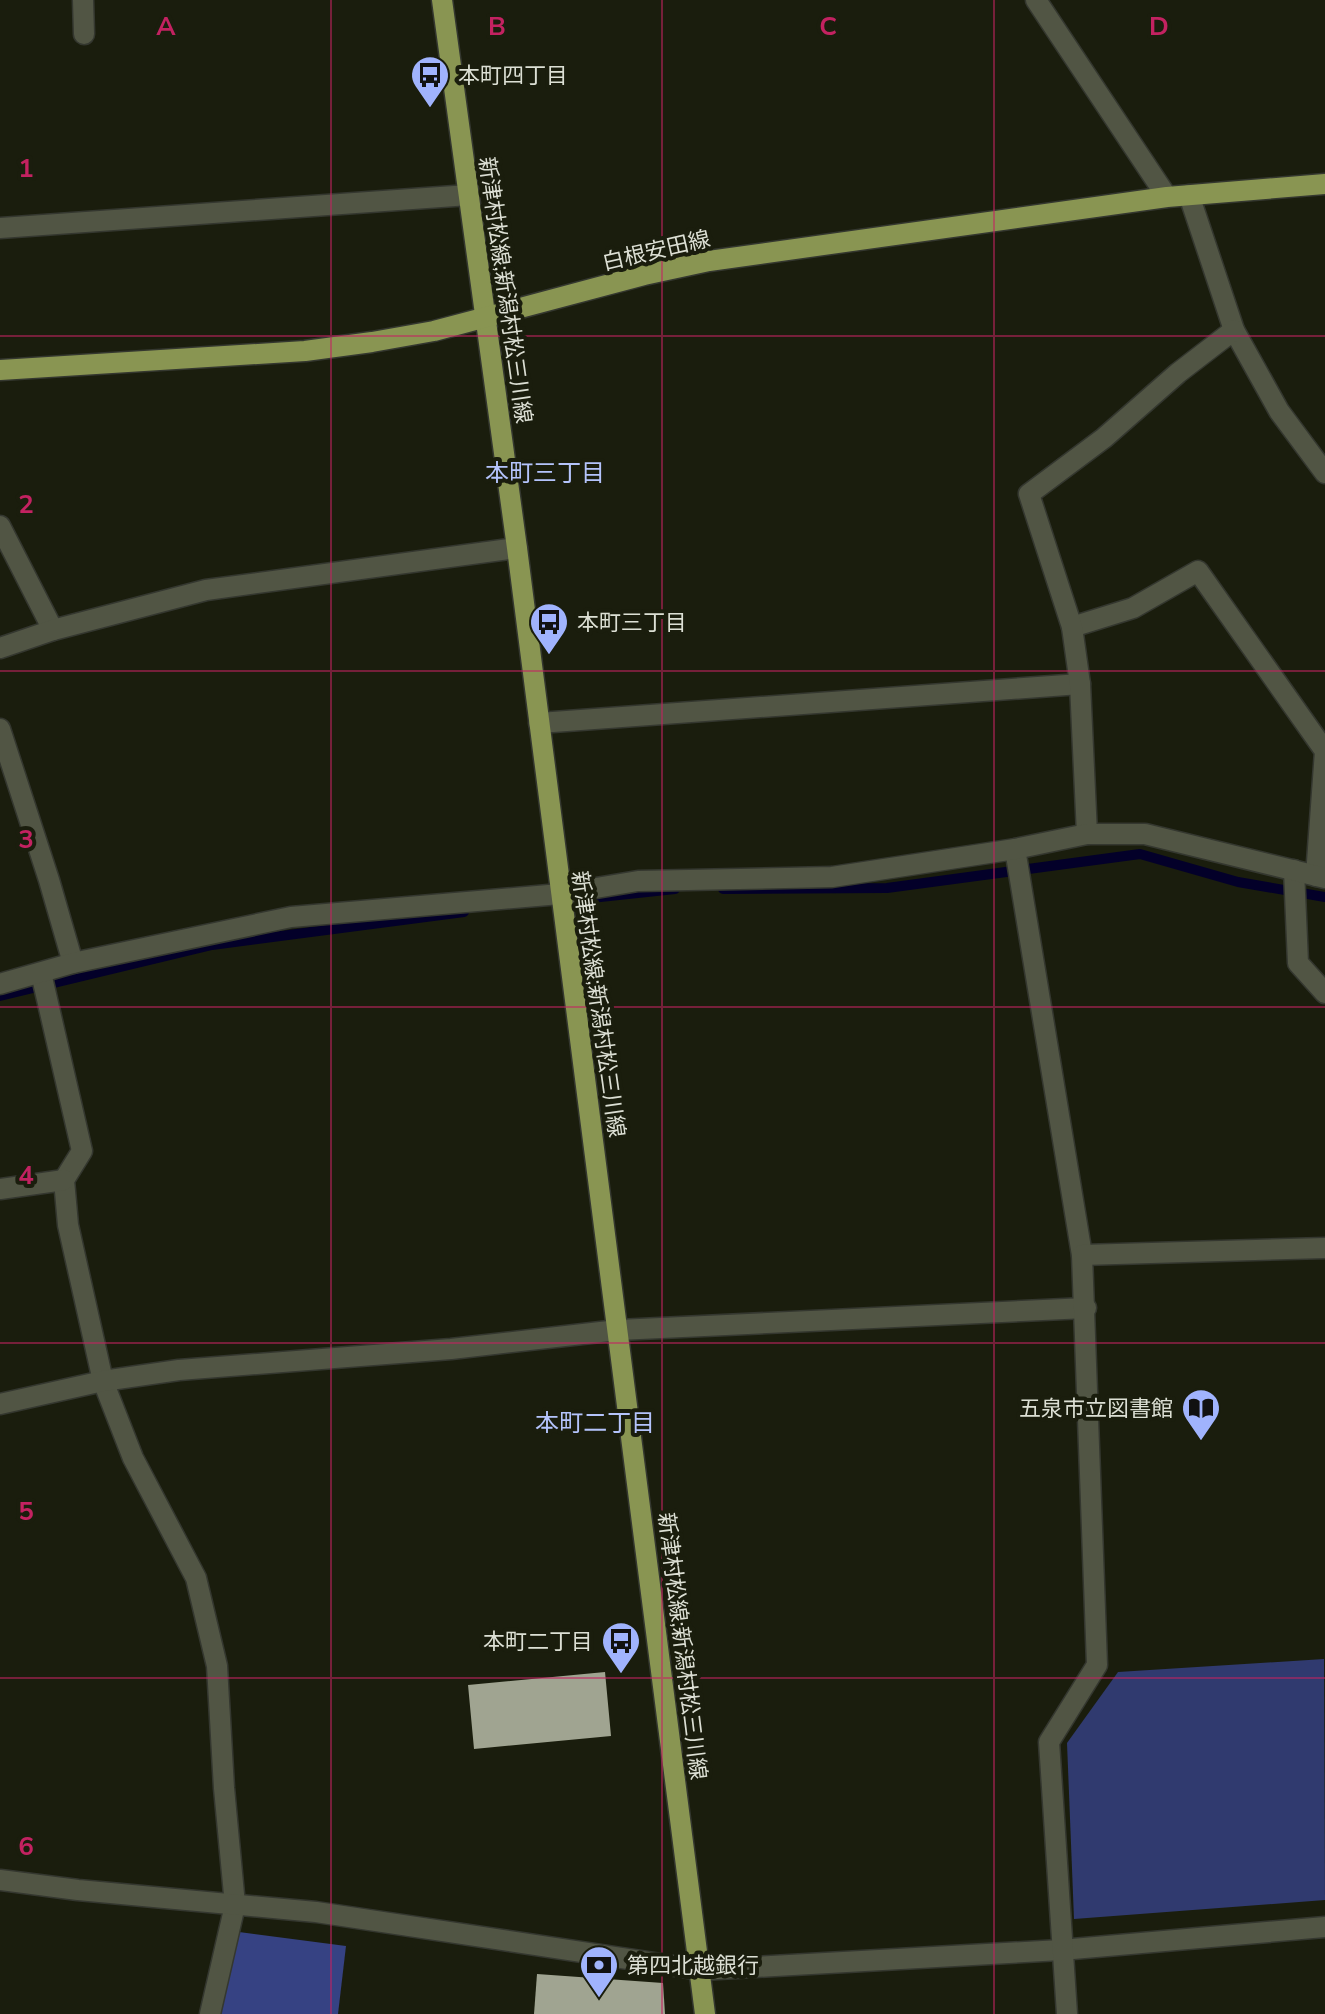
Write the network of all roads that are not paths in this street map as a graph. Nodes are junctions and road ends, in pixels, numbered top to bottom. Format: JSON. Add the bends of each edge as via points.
{"nodes":[{"id":1,"x":83,"y":0,"type":"edge"},
{"id":2,"x":442,"y":0,"type":"edge"},
{"id":3,"x":1036,"y":0,"type":"edge"},
{"id":4,"x":84,"y":34,"type":"dead end"},
{"id":5,"x":1325,"y":184,"type":"edge"},
{"id":6,"x":469,"y":195,"type":"junction"},
{"id":7,"x":1189,"y":195,"type":"junction"},
{"id":8,"x":1167,"y":197,"type":"junction"},
{"id":9,"x":0,"y":228,"type":"edge"},
{"id":10,"x":485,"y":318,"type":"junction"},
{"id":11,"x":1234,"y":330,"type":"junction"},
{"id":12,"x":0,"y":370,"type":"edge"},
{"id":13,"x":1325,"y":473,"type":"edge"},
{"id":14,"x":0,"y":526,"type":"edge"},
{"id":15,"x":517,"y":548,"type":"junction"},
{"id":16,"x":1072,"y":627,"type":"junction"},
{"id":17,"x":53,"y":630,"type":"junction"},
{"id":18,"x":0,"y":648,"type":"edge"},
{"id":19,"x":1080,"y":684,"type":"junction"},
{"id":20,"x":539,"y":723,"type":"junction"},
{"id":21,"x":0,"y":729,"type":"edge"},
{"id":22,"x":1087,"y":834,"type":"junction"},
{"id":23,"x":1015,"y":849,"type":"junction"},
{"id":24,"x":1294,"y":870,"type":"junction"},
{"id":25,"x":1321,"y":877,"type":"edge"},
{"id":26,"x":560,"y":894,"type":"junction"},
{"id":27,"x":73,"y":963,"type":"junction"},
{"id":28,"x":41,"y":973,"type":"junction"},
{"id":29,"x":0,"y":984,"type":"edge"},
{"id":30,"x":1325,"y":993,"type":"edge"},
{"id":31,"x":64,"y":1180,"type":"junction"},
{"id":32,"x":0,"y":1189,"type":"edge"},
{"id":33,"x":1325,"y":1248,"type":"edge"},
{"id":34,"x":1082,"y":1255,"type":"junction"},
{"id":35,"x":1086,"y":1308,"type":"junction"},
{"id":36,"x":618,"y":1330,"type":"junction"},
{"id":37,"x":103,"y":1381,"type":"junction"},
{"id":38,"x":0,"y":1404,"type":"edge"},
{"id":39,"x":0,"y":1880,"type":"edge"},
{"id":40,"x":235,"y":1905,"type":"junction"},
{"id":41,"x":1325,"y":1927,"type":"edge"},
{"id":42,"x":1061,"y":1950,"type":"junction"},
{"id":43,"x":701,"y":1970,"type":"junction"},
{"id":44,"x":210,"y":2014,"type":"edge"},
{"id":45,"x":705,"y":2014,"type":"edge"},
{"id":46,"x":1067,"y":2014,"type":"edge"}],
"edges":[{"from":1,"to":4,"type":"street"},
{"from":2,"to":6,"type":"main road","name":"新津村松線;新潟村松三川線"},
{"from":3,"to":8,"type":"street"},
{"from":5,"to":7,"type":"main road","name":"白根安田線"},
{"from":6,"to":9,"type":"street"},
{"from":6,"to":10,"type":"main road","name":"新津村松線;新潟村松三川線"},
{"from":7,"to":8,"type":"main road","name":"白根安田線"},
{"from":7,"to":11,"type":"street"},
{"from":8,"to":10,"type":"main road","name":"白根安田線","via":[[709,261]]},
{"from":10,"to":12,"type":"main road","name":"白根安田線","via":[[305,351]]},
{"from":10,"to":15,"type":"main road","name":"新津村松線;新潟村松三川線"},
{"from":11,"to":13,"type":"street","via":[[1279,411]]},
{"from":11,"to":16,"type":"street","via":[[1029,494]]},
{"from":14,"to":17,"type":"street"},
{"from":15,"to":17,"type":"street","via":[[206,590]]},
{"from":15,"to":20,"type":"main road","name":"新津村松線;新潟村松三川線"},
{"from":16,"to":19,"type":"street"},
{"from":16,"to":25,"type":"street","via":[[1133,608],[1198,571],[1325,751]]},
{"from":17,"to":18,"type":"street"},
{"from":19,"to":20,"type":"street"},
{"from":19,"to":22,"type":"street"},
{"from":20,"to":26,"type":"main road","name":"新津村松線;新潟村松三川線"},
{"from":21,"to":27,"type":"street"},
{"from":22,"to":23,"type":"street"},
{"from":22,"to":24,"type":"street","via":[[1145,834]]},
{"from":23,"to":26,"type":"street","via":[[832,877],[638,881]]},
{"from":23,"to":34,"type":"street"},
{"from":24,"to":25,"type":"street"},
{"from":24,"to":30,"type":"street","via":[[1298,963]]},
{"from":26,"to":27,"type":"street","via":[[291,917]]},
{"from":26,"to":36,"type":"main road","name":"新津村松線;新潟村松三川線"},
{"from":27,"to":28,"type":"street"},
{"from":28,"to":29,"type":"street"},
{"from":28,"to":31,"type":"street","via":[[82,1151]]},
{"from":31,"to":32,"type":"street"},
{"from":31,"to":37,"type":"street","via":[[68,1225]]},
{"from":33,"to":34,"type":"street"},
{"from":34,"to":35,"type":"street"},
{"from":35,"to":36,"type":"street"},
{"from":35,"to":42,"type":"street","via":[[1097,1665],[1049,1742]]},
{"from":36,"to":37,"type":"street"},
{"from":36,"to":43,"type":"main road","name":"新津村松線;新潟村松三川線"},
{"from":37,"to":38,"type":"street"},
{"from":37,"to":40,"type":"street","via":[[133,1458],[196,1578],[217,1666]]},
{"from":39,"to":40,"type":"street"},
{"from":40,"to":43,"type":"street","via":[[316,1912]]},
{"from":40,"to":44,"type":"street"},
{"from":41,"to":42,"type":"street"},
{"from":42,"to":43,"type":"street"},
{"from":42,"to":46,"type":"street"},
{"from":43,"to":45,"type":"main road","name":"新津村松線;新潟村松三川線"}]}
